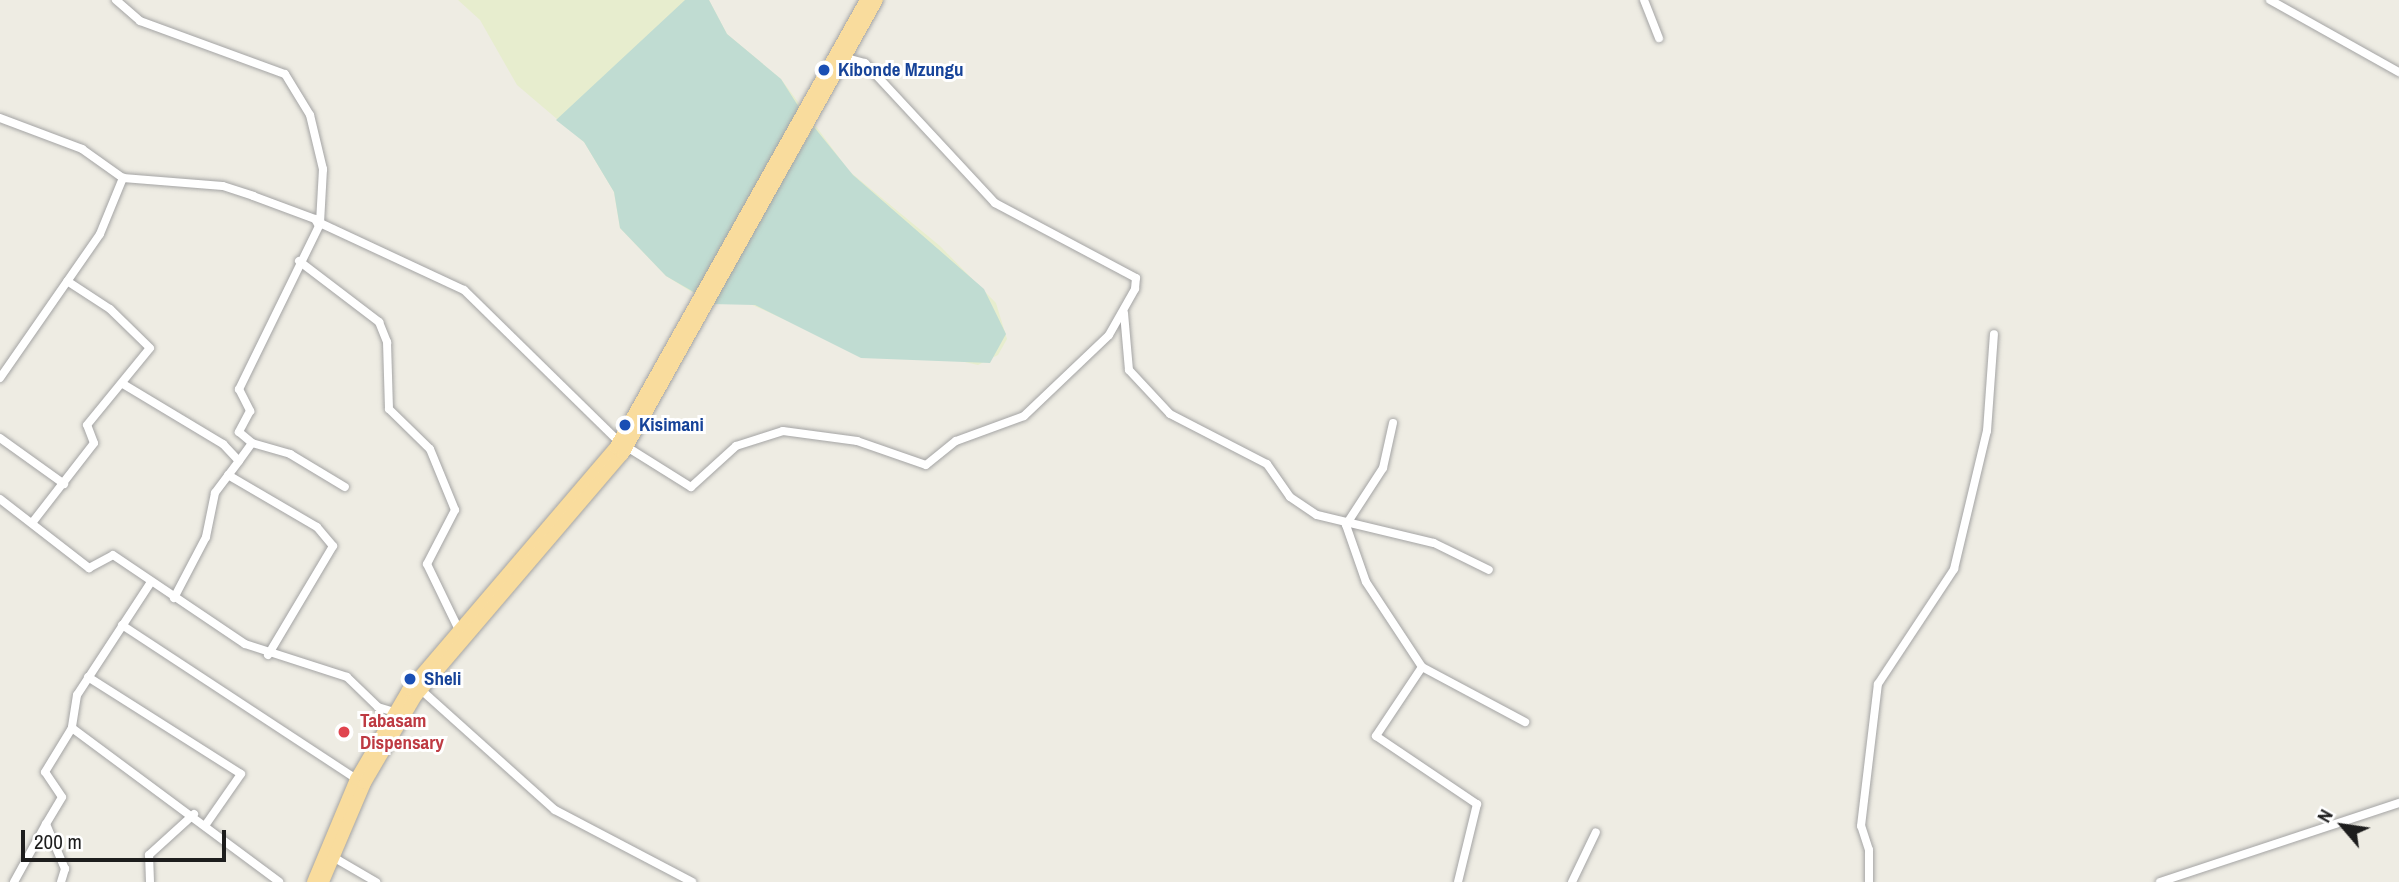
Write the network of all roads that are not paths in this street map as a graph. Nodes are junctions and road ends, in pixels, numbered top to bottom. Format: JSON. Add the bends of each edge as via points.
{"nodes":[{"id":1,"x":116,"y":0,"type":"edge"},
{"id":2,"x":866,"y":0,"type":"edge"},
{"id":3,"x":877,"y":0,"type":"edge"},
{"id":4,"x":1644,"y":0,"type":"edge"},
{"id":5,"x":2270,"y":0,"type":"edge"},
{"id":6,"x":1659,"y":38,"type":"dead end"},
{"id":7,"x":846,"y":58,"type":"junction"},
{"id":8,"x":2399,"y":72,"type":"edge"},
{"id":9,"x":812,"y":111,"type":"junction"},
{"id":10,"x":0,"y":118,"type":"edge"},
{"id":11,"x":123,"y":178,"type":"junction"},
{"id":12,"x":318,"y":221,"type":"junction"},
{"id":13,"x":299,"y":261,"type":"junction"},
{"id":14,"x":67,"y":281,"type":"junction"},
{"id":15,"x":1124,"y":313,"type":"junction"},
{"id":16,"x":1994,"y":334,"type":"dead end"},
{"id":17,"x":0,"y":378,"type":"edge"},
{"id":18,"x":123,"y":384,"type":"junction"},
{"id":19,"x":1393,"y":423,"type":"dead end"},
{"id":20,"x":0,"y":438,"type":"edge"},
{"id":21,"x":252,"y":443,"type":"junction"},
{"id":22,"x":623,"y":445,"type":"junction"},
{"id":23,"x":239,"y":461,"type":"junction"},
{"id":24,"x":228,"y":475,"type":"junction"},
{"id":25,"x":64,"y":484,"type":"junction"},
{"id":26,"x":345,"y":487,"type":"dead end"},
{"id":27,"x":0,"y":499,"type":"edge"},
{"id":28,"x":32,"y":523,"type":"junction"},
{"id":29,"x":1346,"y":525,"type":"junction"},
{"id":30,"x":1489,"y":570,"type":"dead end"},
{"id":31,"x":151,"y":582,"type":"junction"},
{"id":32,"x":174,"y":598,"type":"junction"},
{"id":33,"x":122,"y":625,"type":"junction"},
{"id":34,"x":459,"y":630,"type":"junction"},
{"id":35,"x":268,"y":655,"type":"junction"},
{"id":36,"x":1422,"y":667,"type":"junction"},
{"id":37,"x":88,"y":677,"type":"junction"},
{"id":38,"x":418,"y":686,"type":"junction"},
{"id":39,"x":394,"y":712,"type":"junction"},
{"id":40,"x":1525,"y":722,"type":"dead end"},
{"id":41,"x":72,"y":728,"type":"junction"},
{"id":42,"x":356,"y":779,"type":"junction"},
{"id":43,"x":2399,"y":803,"type":"edge"},
{"id":44,"x":194,"y":814,"type":"junction"},
{"id":45,"x":207,"y":823,"type":"junction"},
{"id":46,"x":46,"y":824,"type":"junction"},
{"id":47,"x":1597,"y":832,"type":"dead end"},
{"id":48,"x":333,"y":857,"type":"junction"},
{"id":49,"x":14,"y":882,"type":"edge"},
{"id":50,"x":61,"y":882,"type":"edge"},
{"id":51,"x":150,"y":882,"type":"edge"},
{"id":52,"x":279,"y":882,"type":"edge"},
{"id":53,"x":313,"y":882,"type":"edge"},
{"id":54,"x":323,"y":882,"type":"edge"},
{"id":55,"x":376,"y":882,"type":"edge"},
{"id":56,"x":692,"y":882,"type":"edge"},
{"id":57,"x":1458,"y":882,"type":"edge"},
{"id":58,"x":1572,"y":882,"type":"edge"},
{"id":59,"x":1869,"y":882,"type":"edge"},
{"id":60,"x":2160,"y":882,"type":"edge"}],
"edges":[{"from":1,"to":12,"type":"street","via":[[140,21],[285,74],[310,115],[323,169],[326,191]]},
{"from":2,"to":9,"type":"main road"},
{"from":3,"to":7,"type":"main road"},
{"from":4,"to":6,"type":"street"},
{"from":5,"to":8,"type":"street"},
{"from":7,"to":9,"type":"main road"},
{"from":7,"to":15,"type":"street","via":[[865,63],[995,203],[1136,278]]},
{"from":9,"to":22,"type":"main road"},
{"from":10,"to":11,"type":"street","via":[[82,149]]},
{"from":11,"to":12,"type":"street","via":[[223,186]]},
{"from":11,"to":14,"type":"street","via":[[100,234]]},
{"from":12,"to":13,"type":"street"},
{"from":12,"to":22,"type":"street","via":[[464,290]]},
{"from":13,"to":21,"type":"street","via":[[239,389],[250,411],[239,432]]},
{"from":13,"to":34,"type":"street","via":[[379,322],[387,342],[389,409],[430,449],[455,510],[427,564]]},
{"from":14,"to":17,"type":"street"},
{"from":14,"to":18,"type":"street","via":[[150,345]]},
{"from":15,"to":22,"type":"street","via":[[1024,416],[956,441],[926,465],[857,441],[783,431],[736,446],[691,487]]},
{"from":15,"to":29,"type":"street","via":[[1129,370],[1148,397],[1267,464],[1290,497]]},
{"from":16,"to":59,"type":"street","via":[[1987,430],[1954,569],[1878,684],[1861,826],[1870,850]]},
{"from":18,"to":23,"type":"street","via":[[223,444]]},
{"from":18,"to":25,"type":"street","via":[[87,425],[94,443]]},
{"from":19,"to":29,"type":"street","via":[[1383,468]]},
{"from":20,"to":25,"type":"street"},
{"from":21,"to":23,"type":"street"},
{"from":21,"to":26,"type":"street","via":[[290,454]]},
{"from":22,"to":34,"type":"main road"},
{"from":22,"to":38,"type":"main road"},
{"from":23,"to":24,"type":"street"},
{"from":24,"to":32,"type":"street"},
{"from":24,"to":35,"type":"street","via":[[317,527],[333,545]]},
{"from":25,"to":28,"type":"street"},
{"from":27,"to":28,"type":"street"},
{"from":28,"to":31,"type":"street","via":[[89,568],[113,555]]},
{"from":29,"to":30,"type":"street","via":[[1434,543]]},
{"from":29,"to":36,"type":"street","via":[[1366,582]]},
{"from":31,"to":32,"type":"street"},
{"from":31,"to":33,"type":"street"},
{"from":32,"to":35,"type":"street"},
{"from":33,"to":37,"type":"street"},
{"from":33,"to":42,"type":"street"},
{"from":34,"to":38,"type":"main road"},
{"from":35,"to":39,"type":"street","via":[[347,677],[378,707]]},
{"from":36,"to":40,"type":"street"},
{"from":36,"to":57,"type":"street","via":[[1376,736],[1477,804]]},
{"from":37,"to":41,"type":"street"},
{"from":37,"to":45,"type":"street","via":[[241,774]]},
{"from":38,"to":39,"type":"main road"},
{"from":38,"to":48,"type":"main road","via":[[388,737]]},
{"from":38,"to":56,"type":"street","via":[[555,810]]},
{"from":39,"to":42,"type":"main road"},
{"from":41,"to":44,"type":"street"},
{"from":41,"to":46,"type":"street","via":[[45,772],[62,797]]},
{"from":42,"to":53,"type":"main road"},
{"from":43,"to":60,"type":"street"},
{"from":44,"to":45,"type":"street"},
{"from":44,"to":51,"type":"street","via":[[149,855]]},
{"from":45,"to":52,"type":"street"},
{"from":46,"to":49,"type":"street"},
{"from":46,"to":50,"type":"street","via":[[65,869]]},
{"from":47,"to":58,"type":"street"},
{"from":48,"to":54,"type":"main road"},
{"from":48,"to":55,"type":"street"}]}
